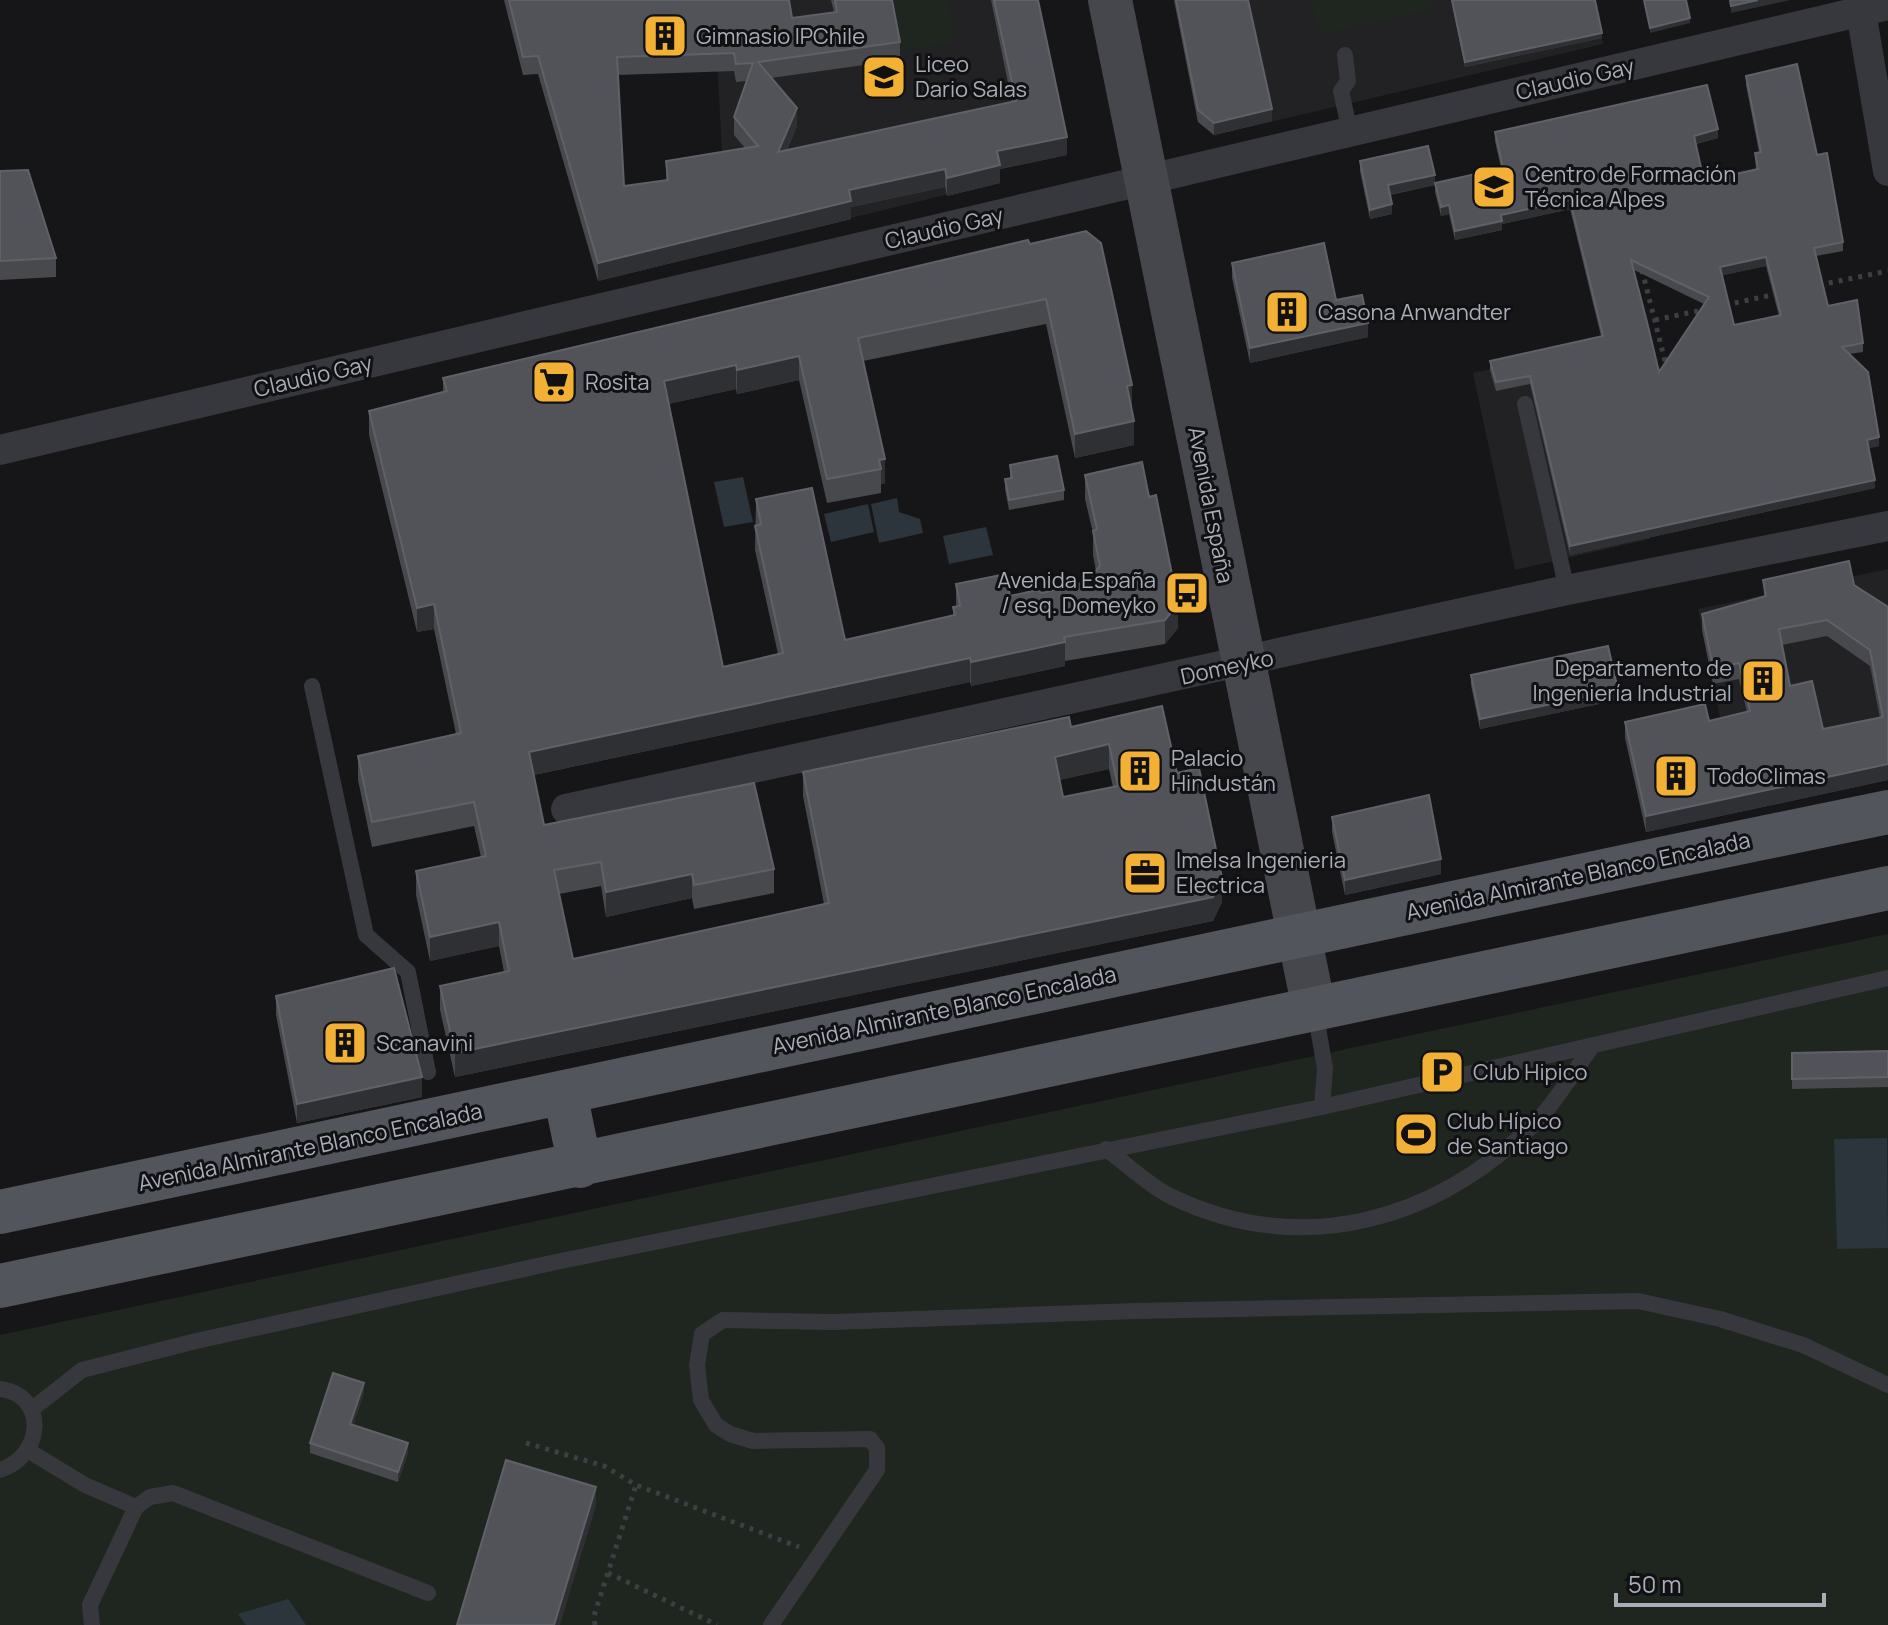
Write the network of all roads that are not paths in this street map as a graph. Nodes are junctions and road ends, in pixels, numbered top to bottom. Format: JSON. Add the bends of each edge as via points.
{"nodes":[{"id":1,"x":1110,"y":0,"type":"edge"},
{"id":2,"x":1869,"y":5,"type":"edge"},
{"id":3,"x":1345,"y":55,"type":"dead end"},
{"id":4,"x":1350,"y":132,"type":"junction"},
{"id":5,"x":1888,"y":171,"type":"edge"},
{"id":6,"x":1145,"y":180,"type":"junction"},
{"id":7,"x":1525,"y":404,"type":"dead end"},
{"id":8,"x":0,"y":450,"type":"edge"},
{"id":9,"x":1888,"y":526,"type":"edge"},
{"id":10,"x":1567,"y":590,"type":"junction"},
{"id":11,"x":1243,"y":663,"type":"junction"},
{"id":12,"x":312,"y":686,"type":"dead end"},
{"id":13,"x":566,"y":809,"type":"dead end"},
{"id":14,"x":1888,"y":812,"type":"edge"},
{"id":15,"x":1888,"y":888,"type":"edge"},
{"id":16,"x":1299,"y":933,"type":"junction"},
{"id":17,"x":1888,"y":978,"type":"edge"},
{"id":18,"x":1314,"y":1009,"type":"junction"},
{"id":19,"x":1591,"y":1048,"type":"junction"},
{"id":20,"x":428,"y":1072,"type":"dead end"},
{"id":21,"x":565,"y":1093,"type":"junction"},
{"id":22,"x":1322,"y":1107,"type":"junction"},
{"id":23,"x":1106,"y":1149,"type":"junction"},
{"id":24,"x":580,"y":1166,"type":"junction"},
{"id":25,"x":0,"y":1212,"type":"edge"},
{"id":26,"x":0,"y":1286,"type":"edge"},
{"id":27,"x":1888,"y":1385,"type":"edge"},
{"id":28,"x":0,"y":1389,"type":"edge"},
{"id":29,"x":31,"y":1410,"type":"junction"},
{"id":30,"x":29,"y":1451,"type":"junction"},
{"id":31,"x":0,"y":1470,"type":"edge"},
{"id":32,"x":136,"y":1507,"type":"junction"},
{"id":33,"x":428,"y":1593,"type":"dead end"},
{"id":34,"x":92,"y":1625,"type":"edge"},
{"id":35,"x":771,"y":1625,"type":"edge"}],
"edges":[{"from":1,"to":6,"type":"street","name":"Avenida España"},
{"from":2,"to":4,"type":"street","name":"Claudio Gay"},
{"from":2,"to":5,"type":"street"},
{"from":3,"to":4,"type":"lane","via":[[1348,81],[1341,91]]},
{"from":4,"to":6,"type":"street","name":"Claudio Gay"},
{"from":6,"to":8,"type":"street","name":"Claudio Gay"},
{"from":6,"to":11,"type":"street","name":"Avenida España"},
{"from":7,"to":10,"type":"lane"},
{"from":9,"to":10,"type":"street","name":"Domeyko"},
{"from":10,"to":11,"type":"street","name":"Domeyko"},
{"from":11,"to":13,"type":"street","name":"Domeyko"},
{"from":11,"to":16,"type":"street","name":"Avenida España"},
{"from":12,"to":20,"type":"lane","via":[[366,935],[408,972]]},
{"from":14,"to":16,"type":"main road","name":"Avenida Almirante Blanco Encalada"},
{"from":15,"to":18,"type":"main road"},
{"from":16,"to":18,"type":"street","name":"Avenida España"},
{"from":16,"to":21,"type":"main road","name":"Avenida Almirante Blanco Encalada"},
{"from":17,"to":19,"type":"lane"},
{"from":18,"to":22,"type":"lane","via":[[1325,1068]]},
{"from":18,"to":24,"type":"main road"},
{"from":19,"to":22,"type":"lane"},
{"from":19,"to":23,"type":"lane","via":[[1538,1120],[1479,1171],[1416,1207],[1350,1225],[1287,1228],[1235,1218],[1169,1196]]},
{"from":21,"to":24,"type":"main road"},
{"from":21,"to":25,"type":"main road","name":"Avenida Almirante Blanco Encalada","via":[[438,1110]]},
{"from":22,"to":23,"type":"lane"},
{"from":23,"to":29,"type":"lane","via":[[196,1341],[82,1370]]},
{"from":24,"to":26,"type":"main road"},
{"from":27,"to":35,"type":"lane","via":[[1803,1345],[1638,1301],[834,1322],[723,1320],[702,1334],[697,1365],[701,1400],[716,1425],[753,1441],[851,1437],[870,1439],[877,1448],[877,1470]]},
{"from":28,"to":29,"type":"lane","via":[[20,1397]]},
{"from":29,"to":30,"type":"lane","via":[[35,1425]]},
{"from":30,"to":31,"type":"lane"},
{"from":30,"to":32,"type":"lane","via":[[85,1485]]},
{"from":32,"to":33,"type":"lane","via":[[150,1497],[173,1493]]},
{"from":32,"to":34,"type":"lane","via":[[90,1605]]}]}
